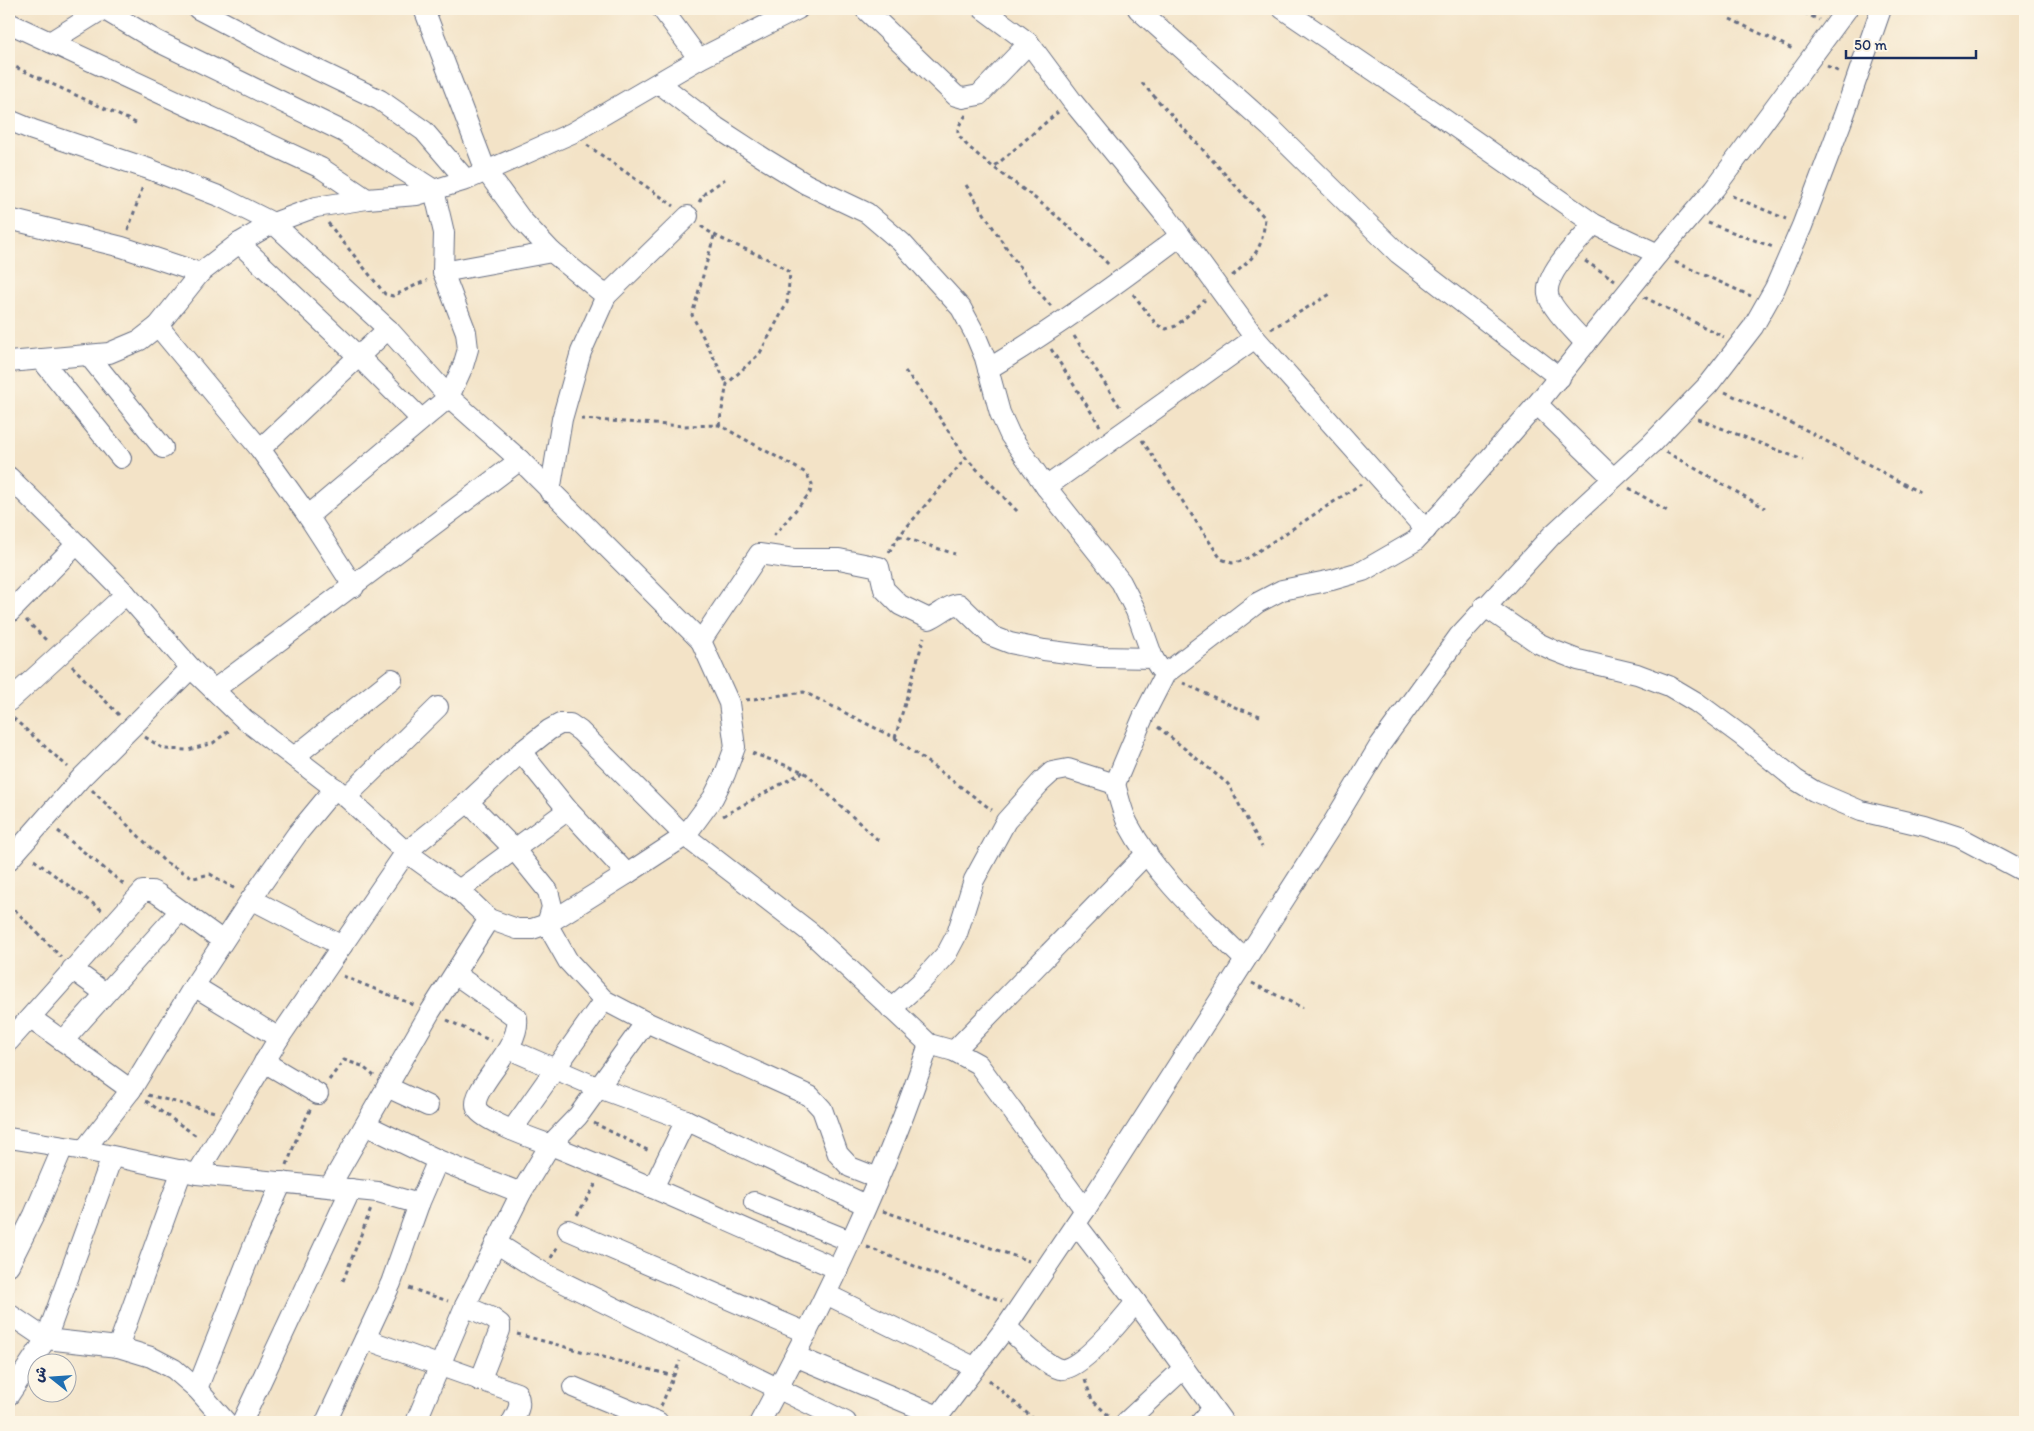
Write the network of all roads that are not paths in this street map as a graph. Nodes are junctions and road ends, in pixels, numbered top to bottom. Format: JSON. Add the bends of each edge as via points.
{"nodes":[{"id":1,"x":103,"y":9,"type":"edge"},
{"id":2,"x":198,"y":9,"type":"edge"},
{"id":3,"x":425,"y":9,"type":"edge"},
{"id":4,"x":662,"y":9,"type":"edge"},
{"id":5,"x":865,"y":9,"type":"edge"},
{"id":6,"x":983,"y":9,"type":"edge"},
{"id":7,"x":1138,"y":9,"type":"edge"},
{"id":8,"x":1283,"y":9,"type":"edge"},
{"id":9,"x":1848,"y":9,"type":"edge"},
{"id":10,"x":795,"y":10,"type":"edge"},
{"id":11,"x":1879,"y":12,"type":"edge"},
{"id":12,"x":9,"y":23,"type":"edge"},
{"id":13,"x":50,"y":42,"type":"junction"},
{"id":14,"x":1029,"y":43,"type":"junction"},
{"id":15,"x":699,"y":59,"type":"junction"},
{"id":16,"x":659,"y":82,"type":"junction"},
{"id":17,"x":9,"y":120,"type":"edge"},
{"id":18,"x":486,"y":171,"type":"junction"},
{"id":19,"x":466,"y":180,"type":"junction"},
{"id":20,"x":434,"y":190,"type":"junction"},
{"id":21,"x":367,"y":199,"type":"junction"},
{"id":22,"x":688,"y":216,"type":"road end"},
{"id":23,"x":9,"y":219,"type":"edge"},
{"id":24,"x":273,"y":223,"type":"junction"},
{"id":25,"x":1594,"y":224,"type":"junction"},
{"id":26,"x":1180,"y":236,"type":"junction"},
{"id":27,"x":239,"y":243,"type":"junction"},
{"id":28,"x":552,"y":252,"type":"junction"},
{"id":29,"x":1658,"y":254,"type":"junction"},
{"id":30,"x":443,"y":272,"type":"junction"},
{"id":31,"x":200,"y":273,"type":"junction"},
{"id":32,"x":606,"y":296,"type":"junction"},
{"id":33,"x":158,"y":326,"type":"junction"},
{"id":34,"x":388,"y":329,"type":"junction"},
{"id":35,"x":1255,"y":338,"type":"junction"},
{"id":36,"x":1586,"y":344,"type":"junction"},
{"id":37,"x":89,"y":356,"type":"junction"},
{"id":38,"x":358,"y":356,"type":"junction"},
{"id":39,"x":41,"y":359,"type":"junction"},
{"id":40,"x":9,"y":362,"type":"edge"},
{"id":41,"x":988,"y":369,"type":"junction"},
{"id":42,"x":1560,"y":378,"type":"junction"},
{"id":43,"x":449,"y":397,"type":"junction"},
{"id":44,"x":1537,"y":404,"type":"junction"},
{"id":45,"x":421,"y":419,"type":"junction"},
{"id":46,"x":163,"y":448,"type":"dead end"},
{"id":47,"x":260,"y":449,"type":"junction"},
{"id":48,"x":121,"y":458,"type":"dead end"},
{"id":49,"x":520,"y":460,"type":"junction"},
{"id":50,"x":9,"y":477,"type":"edge"},
{"id":51,"x":1613,"y":478,"type":"junction"},
{"id":52,"x":1046,"y":486,"type":"junction"},
{"id":53,"x":550,"y":492,"type":"junction"},
{"id":54,"x":308,"y":516,"type":"junction"},
{"id":55,"x":1426,"y":530,"type":"junction"},
{"id":56,"x":77,"y":544,"type":"junction"},
{"id":57,"x":354,"y":586,"type":"junction"},
{"id":58,"x":126,"y":594,"type":"junction"},
{"id":59,"x":1484,"y":606,"type":"junction"},
{"id":60,"x":11,"y":611,"type":"edge"},
{"id":61,"x":701,"y":641,"type":"junction"},
{"id":62,"x":1159,"y":666,"type":"junction"},
{"id":63,"x":191,"y":668,"type":"junction"},
{"id":64,"x":392,"y":679,"type":"dead end"},
{"id":65,"x":215,"y":689,"type":"junction"},
{"id":66,"x":9,"y":701,"type":"edge"},
{"id":67,"x":438,"y":707,"type":"dead end"},
{"id":68,"x":521,"y":752,"type":"junction"},
{"id":69,"x":294,"y":757,"type":"junction"},
{"id":70,"x":1116,"y":784,"type":"junction"},
{"id":71,"x":340,"y":792,"type":"junction"},
{"id":72,"x":468,"y":802,"type":"junction"},
{"id":73,"x":568,"y":810,"type":"junction"},
{"id":74,"x":685,"y":836,"type":"junction"},
{"id":75,"x":514,"y":850,"type":"junction"},
{"id":76,"x":406,"y":852,"type":"junction"},
{"id":77,"x":1146,"y":853,"type":"junction"},
{"id":78,"x":14,"y":854,"type":"edge"},
{"id":79,"x":2025,"y":872,"type":"edge"},
{"id":80,"x":627,"y":874,"type":"junction"},
{"id":81,"x":459,"y":890,"type":"junction"},
{"id":82,"x":251,"y":899,"type":"junction"},
{"id":83,"x":180,"y":911,"type":"junction"},
{"id":84,"x":489,"y":919,"type":"junction"},
{"id":85,"x":547,"y":924,"type":"junction"},
{"id":86,"x":223,"y":941,"type":"junction"},
{"id":87,"x":342,"y":946,"type":"junction"},
{"id":88,"x":1240,"y":967,"type":"junction"},
{"id":89,"x":72,"y":969,"type":"junction"},
{"id":90,"x":455,"y":974,"type":"junction"},
{"id":91,"x":194,"y":986,"type":"junction"},
{"id":92,"x":105,"y":993,"type":"junction"},
{"id":93,"x":604,"y":1000,"type":"junction"},
{"id":94,"x":891,"y":1009,"type":"junction"},
{"id":95,"x":31,"y":1018,"type":"junction"},
{"id":96,"x":646,"y":1022,"type":"junction"},
{"id":97,"x":279,"y":1038,"type":"junction"},
{"id":98,"x":9,"y":1041,"type":"edge"},
{"id":99,"x":63,"y":1041,"type":"junction"},
{"id":100,"x":929,"y":1044,"type":"junction"},
{"id":101,"x":509,"y":1049,"type":"junction"},
{"id":102,"x":954,"y":1051,"type":"junction"},
{"id":103,"x":264,"y":1062,"type":"junction"},
{"id":104,"x":556,"y":1070,"type":"junction"},
{"id":105,"x":388,"y":1087,"type":"junction"},
{"id":106,"x":599,"y":1088,"type":"junction"},
{"id":107,"x":131,"y":1090,"type":"junction"},
{"id":108,"x":318,"y":1094,"type":"road end"},
{"id":109,"x":428,"y":1106,"type":"dead end"},
{"id":110,"x":686,"y":1120,"type":"junction"},
{"id":111,"x":366,"y":1125,"type":"junction"},
{"id":112,"x":512,"y":1130,"type":"junction"},
{"id":113,"x":9,"y":1138,"type":"edge"},
{"id":114,"x":550,"y":1145,"type":"junction"},
{"id":115,"x":64,"y":1147,"type":"junction"},
{"id":116,"x":84,"y":1150,"type":"junction"},
{"id":117,"x":112,"y":1157,"type":"junction"},
{"id":118,"x":438,"y":1160,"type":"junction"},
{"id":119,"x":190,"y":1172,"type":"junction"},
{"id":120,"x":878,"y":1178,"type":"junction"},
{"id":121,"x":282,"y":1182,"type":"junction"},
{"id":122,"x":330,"y":1186,"type":"junction"},
{"id":123,"x":653,"y":1188,"type":"junction"},
{"id":124,"x":351,"y":1189,"type":"junction"},
{"id":125,"x":521,"y":1193,"type":"junction"},
{"id":126,"x":754,"y":1202,"type":"dead end"},
{"id":127,"x":419,"y":1204,"type":"junction"},
{"id":128,"x":866,"y":1205,"type":"junction"},
{"id":129,"x":1080,"y":1217,"type":"junction"},
{"id":130,"x":568,"y":1230,"type":"road end"},
{"id":131,"x":850,"y":1241,"type":"junction"},
{"id":132,"x":496,"y":1243,"type":"junction"},
{"id":133,"x":9,"y":1265,"type":"edge"},
{"id":134,"x":838,"y":1269,"type":"junction"},
{"id":135,"x":826,"y":1294,"type":"junction"},
{"id":136,"x":1136,"y":1302,"type":"junction"},
{"id":137,"x":465,"y":1306,"type":"junction"},
{"id":138,"x":9,"y":1314,"type":"edge"},
{"id":139,"x":1006,"y":1327,"type":"junction"},
{"id":140,"x":807,"y":1333,"type":"junction"},
{"id":141,"x":46,"y":1339,"type":"junction"},
{"id":142,"x":365,"y":1339,"type":"junction"},
{"id":143,"x":118,"y":1347,"type":"junction"},
{"id":144,"x":795,"y":1356,"type":"junction"},
{"id":145,"x":442,"y":1366,"type":"junction"},
{"id":146,"x":974,"y":1367,"type":"junction"},
{"id":147,"x":1184,"y":1368,"type":"junction"},
{"id":148,"x":480,"y":1381,"type":"junction"},
{"id":149,"x":573,"y":1387,"type":"dead end"},
{"id":150,"x":198,"y":1389,"type":"junction"},
{"id":151,"x":778,"y":1390,"type":"junction"},
{"id":152,"x":9,"y":1395,"type":"edge"},
{"id":153,"x":1212,"y":1418,"type":"edge"},
{"id":154,"x":936,"y":1419,"type":"edge"},
{"id":155,"x":656,"y":1421,"type":"edge"},
{"id":156,"x":226,"y":1422,"type":"edge"},
{"id":157,"x":242,"y":1422,"type":"edge"},
{"id":158,"x":326,"y":1422,"type":"edge"},
{"id":159,"x":416,"y":1422,"type":"edge"},
{"id":160,"x":512,"y":1422,"type":"edge"},
{"id":161,"x":760,"y":1422,"type":"edge"},
{"id":162,"x":846,"y":1422,"type":"edge"},
{"id":163,"x":1126,"y":1422,"type":"edge"}],
"edges":[{"from":1,"to":13,"type":"street"},
{"from":1,"to":20,"type":"street","via":[[157,42],[344,132]]},
{"from":2,"to":19,"type":"street","via":[[380,100],[424,131]]},
{"from":3,"to":18,"type":"street"},
{"from":4,"to":15,"type":"street"},
{"from":5,"to":14,"type":"street","via":[[956,96],[964,98],[979,95]]},
{"from":6,"to":14,"type":"street"},
{"from":7,"to":42,"type":"street","via":[[1270,127],[1398,253]]},
{"from":8,"to":25,"type":"street"},
{"from":9,"to":29,"type":"street","via":[[1715,188]]},
{"from":10,"to":15,"type":"street"},
{"from":11,"to":51,"type":"street","via":[[1802,226],[1767,304],[1709,384]]},
{"from":12,"to":13,"type":"street"},
{"from":13,"to":21,"type":"street","via":[[322,168]]},
{"from":14,"to":26,"type":"street"},
{"from":15,"to":16,"type":"street"},
{"from":16,"to":18,"type":"street","via":[[572,133]]},
{"from":16,"to":41,"type":"street","via":[[716,127],[757,154],[806,184],[867,213],[902,242],[961,308],[976,334]]},
{"from":17,"to":24,"type":"street","via":[[221,196]]},
{"from":18,"to":19,"type":"street"},
{"from":18,"to":28,"type":"street","via":[[521,219]]},
{"from":19,"to":20,"type":"street"},
{"from":20,"to":21,"type":"street","via":[[417,195]]},
{"from":20,"to":30,"type":"street","via":[[444,233]]},
{"from":21,"to":24,"type":"street","via":[[316,207]]},
{"from":22,"to":32,"type":"street"},
{"from":23,"to":31,"type":"street","via":[[122,247]]},
{"from":24,"to":27,"type":"street"},
{"from":24,"to":34,"type":"street"},
{"from":25,"to":29,"type":"street"},
{"from":25,"to":36,"type":"street","via":[[1549,279],[1548,296]]},
{"from":26,"to":35,"type":"street"},
{"from":26,"to":41,"type":"street","via":[[1043,336]]},
{"from":27,"to":31,"type":"street"},
{"from":27,"to":38,"type":"street"},
{"from":28,"to":30,"type":"street"},
{"from":28,"to":32,"type":"street"},
{"from":29,"to":36,"type":"street"},
{"from":30,"to":43,"type":"street","via":[[466,332],[468,349]]},
{"from":31,"to":33,"type":"street"},
{"from":32,"to":53,"type":"street","via":[[581,352],[562,418]]},
{"from":33,"to":37,"type":"street","via":[[140,340],[109,353]]},
{"from":33,"to":47,"type":"street"},
{"from":34,"to":38,"type":"street"},
{"from":34,"to":43,"type":"street"},
{"from":35,"to":52,"type":"street"},
{"from":35,"to":55,"type":"street"},
{"from":36,"to":42,"type":"street"},
{"from":37,"to":39,"type":"street"},
{"from":37,"to":46,"type":"street"},
{"from":38,"to":45,"type":"street"},
{"from":38,"to":47,"type":"street"},
{"from":39,"to":40,"type":"street"},
{"from":39,"to":48,"type":"street"},
{"from":41,"to":52,"type":"street","via":[[1000,413],[1010,435]]},
{"from":42,"to":44,"type":"street"},
{"from":43,"to":45,"type":"street"},
{"from":43,"to":49,"type":"street"},
{"from":44,"to":51,"type":"street"},
{"from":44,"to":55,"type":"street"},
{"from":45,"to":54,"type":"street"},
{"from":47,"to":54,"type":"street"},
{"from":49,"to":53,"type":"street"},
{"from":49,"to":57,"type":"street"},
{"from":50,"to":56,"type":"street"},
{"from":51,"to":59,"type":"street","via":[[1552,535]]},
{"from":52,"to":62,"type":"street","via":[[1121,582]]},
{"from":53,"to":61,"type":"street"},
{"from":54,"to":57,"type":"street"},
{"from":55,"to":62,"type":"street","via":[[1415,541],[1362,570],[1282,590]]},
{"from":56,"to":58,"type":"street"},
{"from":56,"to":60,"type":"street"},
{"from":57,"to":65,"type":"street"},
{"from":58,"to":63,"type":"street"},
{"from":58,"to":66,"type":"street"},
{"from":59,"to":79,"type":"street","via":[[1554,652],[1669,686],[1696,702],[1814,791],[1861,811],[1959,837]]},
{"from":59,"to":88,"type":"street","via":[[1380,745]]},
{"from":61,"to":62,"type":"street","via":[[759,554],[794,559],[839,559],[879,567],[884,589],[900,606],[929,619],[952,604],[959,604],[992,636],[1010,643]]},
{"from":61,"to":74,"type":"street","via":[[729,703],[735,747],[713,798]]},
{"from":62,"to":70,"type":"street","via":[[1144,715]]},
{"from":63,"to":65,"type":"street"},
{"from":63,"to":78,"type":"street","via":[[81,778]]},
{"from":64,"to":69,"type":"street"},
{"from":65,"to":69,"type":"street","via":[[244,719]]},
{"from":67,"to":71,"type":"street"},
{"from":68,"to":72,"type":"street"},
{"from":68,"to":73,"type":"street"},
{"from":68,"to":74,"type":"street","via":[[549,730],[560,724],[570,724]]},
{"from":69,"to":71,"type":"street"},
{"from":70,"to":77,"type":"street","via":[[1128,823]]},
{"from":70,"to":94,"type":"street","via":[[1068,769],[1052,772],[1041,782],[1006,821],[974,880],[957,934],[947,953]]},
{"from":71,"to":76,"type":"street"},
{"from":71,"to":82,"type":"street","via":[[297,834]]},
{"from":72,"to":75,"type":"street"},
{"from":72,"to":76,"type":"street"},
{"from":73,"to":75,"type":"street"},
{"from":73,"to":80,"type":"street"},
{"from":74,"to":80,"type":"street"},
{"from":74,"to":94,"type":"street","via":[[811,934]]},
{"from":75,"to":81,"type":"street"},
{"from":75,"to":85,"type":"street","via":[[548,891],[552,907]]},
{"from":76,"to":81,"type":"street"},
{"from":76,"to":87,"type":"street"},
{"from":77,"to":88,"type":"street"},
{"from":77,"to":102,"type":"street"},
{"from":80,"to":85,"type":"street"},
{"from":81,"to":84,"type":"street"},
{"from":82,"to":86,"type":"street"},
{"from":82,"to":87,"type":"street"},
{"from":83,"to":86,"type":"street"},
{"from":83,"to":89,"type":"street","via":[[152,891],[143,891]]},
{"from":83,"to":92,"type":"street"},
{"from":84,"to":85,"type":"street","via":[[517,929]]},
{"from":84,"to":90,"type":"street"},
{"from":85,"to":93,"type":"street","via":[[568,961]]},
{"from":86,"to":91,"type":"street"},
{"from":87,"to":97,"type":"street"},
{"from":88,"to":129,"type":"street"},
{"from":89,"to":92,"type":"street"},
{"from":89,"to":95,"type":"street"},
{"from":90,"to":101,"type":"street","via":[[517,1018],[518,1027]]},
{"from":90,"to":105,"type":"street"},
{"from":91,"to":97,"type":"street"},
{"from":91,"to":107,"type":"street"},
{"from":92,"to":99,"type":"street"},
{"from":93,"to":96,"type":"street"},
{"from":93,"to":104,"type":"street"},
{"from":94,"to":100,"type":"street"},
{"from":95,"to":98,"type":"street"},
{"from":95,"to":99,"type":"street"},
{"from":96,"to":106,"type":"street"},
{"from":96,"to":120,"type":"street","via":[[810,1096],[822,1109],[838,1154],[850,1167]]},
{"from":97,"to":103,"type":"street"},
{"from":99,"to":107,"type":"street"},
{"from":100,"to":102,"type":"street"},
{"from":100,"to":120,"type":"street"},
{"from":101,"to":104,"type":"street"},
{"from":101,"to":112,"type":"street","via":[[476,1102],[482,1115]]},
{"from":102,"to":129,"type":"street","via":[[978,1064]]},
{"from":103,"to":108,"type":"street"},
{"from":103,"to":119,"type":"street","via":[[213,1145]]},
{"from":104,"to":106,"type":"street"},
{"from":104,"to":112,"type":"street"},
{"from":105,"to":109,"type":"street"},
{"from":105,"to":111,"type":"street"},
{"from":106,"to":110,"type":"street"},
{"from":106,"to":114,"type":"street"},
{"from":107,"to":116,"type":"street"},
{"from":110,"to":123,"type":"street"},
{"from":110,"to":128,"type":"street"},
{"from":111,"to":118,"type":"street"},
{"from":111,"to":122,"type":"street"},
{"from":112,"to":114,"type":"street"},
{"from":113,"to":115,"type":"street"},
{"from":114,"to":123,"type":"street"},
{"from":114,"to":125,"type":"street"},
{"from":115,"to":116,"type":"street"},
{"from":115,"to":133,"type":"street"},
{"from":116,"to":117,"type":"street"},
{"from":117,"to":119,"type":"street"},
{"from":117,"to":141,"type":"street"},
{"from":118,"to":125,"type":"street"},
{"from":118,"to":127,"type":"street"},
{"from":119,"to":121,"type":"street"},
{"from":119,"to":143,"type":"street"},
{"from":120,"to":128,"type":"street"},
{"from":121,"to":122,"type":"street"},
{"from":121,"to":150,"type":"street"},
{"from":122,"to":124,"type":"street"},
{"from":123,"to":134,"type":"street"},
{"from":124,"to":127,"type":"street","via":[[378,1192]]},
{"from":124,"to":157,"type":"street"},
{"from":125,"to":132,"type":"street"},
{"from":126,"to":131,"type":"street"},
{"from":127,"to":142,"type":"street","via":[[391,1283]]},
{"from":128,"to":131,"type":"street"},
{"from":129,"to":136,"type":"street"},
{"from":129,"to":139,"type":"street"},
{"from":130,"to":140,"type":"street"},
{"from":131,"to":134,"type":"street"},
{"from":132,"to":137,"type":"street"},
{"from":132,"to":151,"type":"street","via":[[542,1272]]},
{"from":134,"to":135,"type":"street"},
{"from":135,"to":140,"type":"street"},
{"from":135,"to":146,"type":"street"},
{"from":136,"to":139,"type":"street","via":[[1080,1362],[1068,1369],[1060,1369],[1047,1362]]},
{"from":136,"to":147,"type":"street"},
{"from":137,"to":145,"type":"street"},
{"from":137,"to":148,"type":"street","via":[[498,1321],[500,1330]]},
{"from":138,"to":141,"type":"street"},
{"from":139,"to":146,"type":"street"},
{"from":140,"to":144,"type":"street"},
{"from":141,"to":143,"type":"street"},
{"from":141,"to":152,"type":"street"},
{"from":142,"to":145,"type":"street"},
{"from":142,"to":158,"type":"street"},
{"from":143,"to":150,"type":"street","via":[[174,1369]]},
{"from":144,"to":151,"type":"street"},
{"from":144,"to":154,"type":"street"},
{"from":145,"to":148,"type":"street"},
{"from":145,"to":159,"type":"street"},
{"from":146,"to":154,"type":"street"},
{"from":147,"to":153,"type":"street"},
{"from":147,"to":163,"type":"street"},
{"from":148,"to":160,"type":"street","via":[[517,1393],[520,1407]]},
{"from":149,"to":155,"type":"street"},
{"from":150,"to":156,"type":"street"},
{"from":151,"to":161,"type":"street"},
{"from":151,"to":162,"type":"street"}]}
